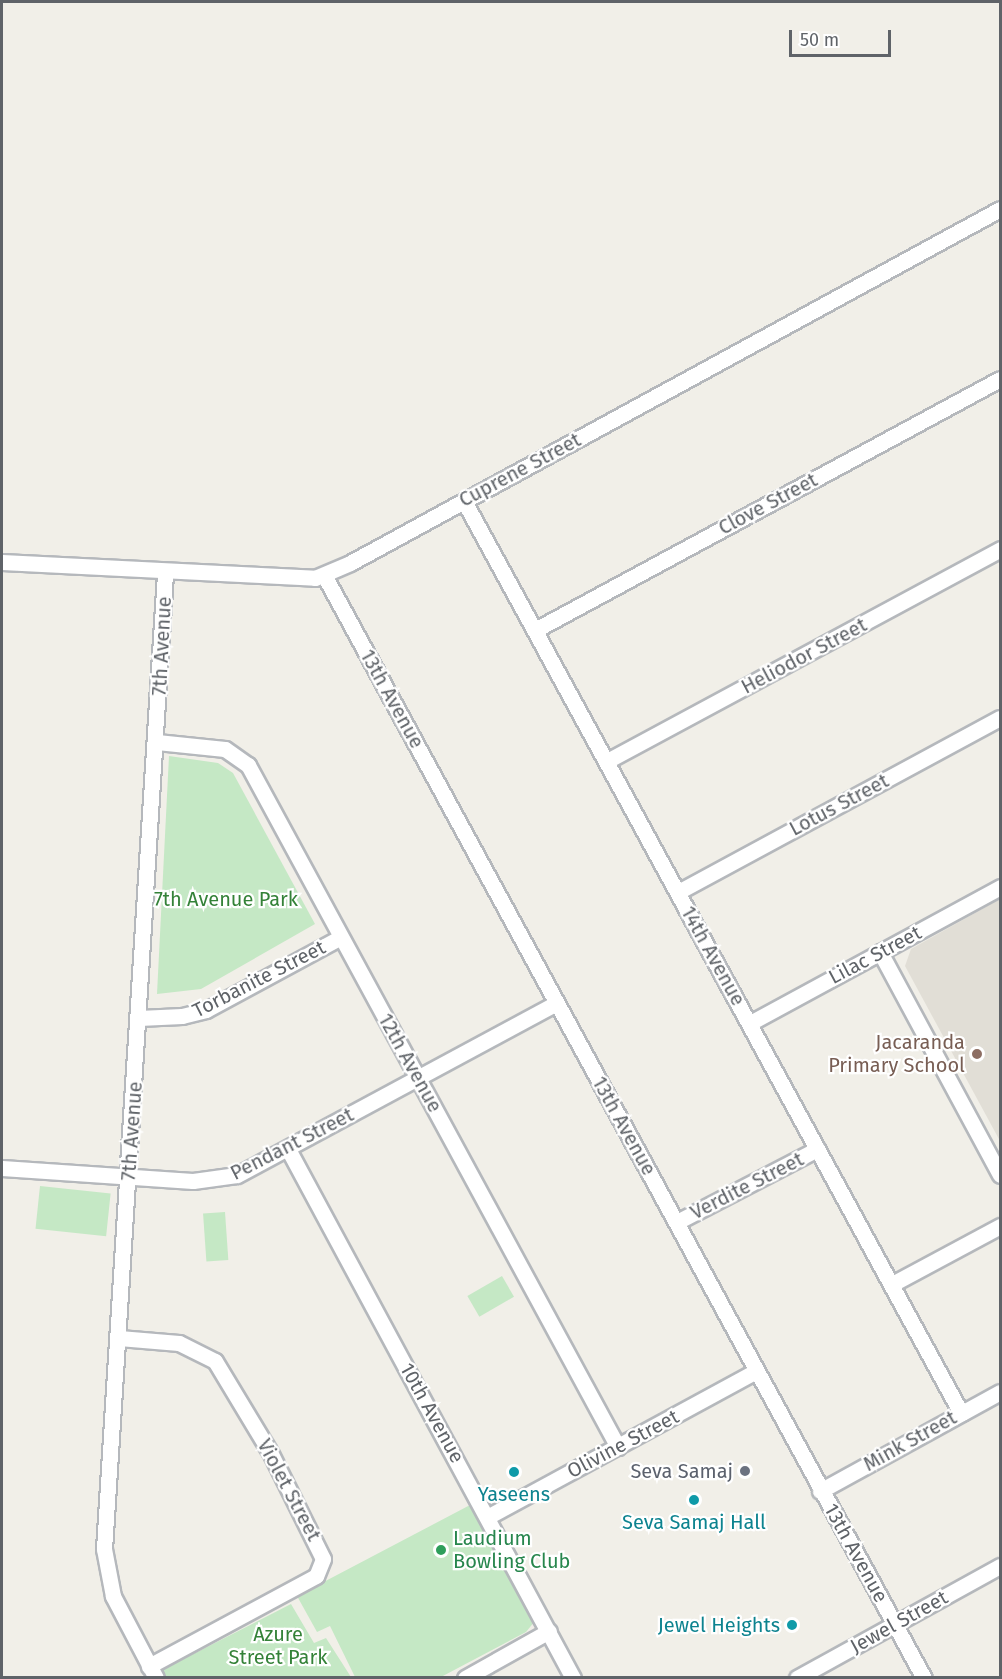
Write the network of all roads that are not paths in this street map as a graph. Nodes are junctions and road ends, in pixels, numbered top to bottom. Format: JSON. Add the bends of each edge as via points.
{"nodes":[{"id":1,"x":1000,"y":209,"type":"edge"},
{"id":2,"x":1000,"y":379,"type":"edge"},
{"id":3,"x":464,"y":501,"type":"junction"},
{"id":4,"x":1000,"y":549,"type":"edge"},
{"id":5,"x":2,"y":562,"type":"edge"},
{"id":6,"x":165,"y":573,"type":"junction"},
{"id":7,"x":324,"y":575,"type":"junction"},
{"id":8,"x":535,"y":630,"type":"junction"},
{"id":9,"x":1000,"y":718,"type":"edge"},
{"id":10,"x":157,"y":742,"type":"junction"},
{"id":11,"x":607,"y":761,"type":"junction"},
{"id":12,"x":1000,"y":887,"type":"edge"},
{"id":13,"x":678,"y":892,"type":"junction"},
{"id":14,"x":341,"y":937,"type":"junction"},
{"id":15,"x":880,"y":952,"type":"junction"},
{"id":16,"x":556,"y":1003,"type":"junction"},
{"id":17,"x":139,"y":1018,"type":"junction"},
{"id":18,"x":750,"y":1023,"type":"junction"},
{"id":19,"x":418,"y":1079,"type":"junction"},
{"id":20,"x":288,"y":1149,"type":"junction"},
{"id":21,"x":817,"y":1149,"type":"junction"},
{"id":22,"x":2,"y":1168,"type":"edge"},
{"id":23,"x":1000,"y":1175,"type":"edge"},
{"id":24,"x":129,"y":1176,"type":"junction"},
{"id":25,"x":677,"y":1222,"type":"junction"},
{"id":26,"x":1000,"y":1226,"type":"edge"},
{"id":27,"x":892,"y":1284,"type":"junction"},
{"id":28,"x":119,"y":1338,"type":"junction"},
{"id":29,"x":756,"y":1371,"type":"junction"},
{"id":30,"x":1000,"y":1392,"type":"edge"},
{"id":31,"x":961,"y":1413,"type":"junction"},
{"id":32,"x":618,"y":1447,"type":"junction"},
{"id":33,"x":820,"y":1491,"type":"junction"},
{"id":34,"x":489,"y":1516,"type":"junction"},
{"id":35,"x":1000,"y":1566,"type":"edge"},
{"id":36,"x":895,"y":1623,"type":"junction"},
{"id":37,"x":549,"y":1631,"type":"junction"},
{"id":38,"x":153,"y":1671,"type":"edge"},
{"id":39,"x":465,"y":1677,"type":"edge"},
{"id":40,"x":573,"y":1677,"type":"edge"},
{"id":41,"x":797,"y":1677,"type":"edge"},
{"id":42,"x":924,"y":1677,"type":"edge"}],
"edges":[{"from":1,"to":3,"type":"street","name":"Cuprene Street"},
{"from":2,"to":8,"type":"street","name":"Clove Street"},
{"from":3,"to":7,"type":"street","name":"Cuprene Street"},
{"from":3,"to":8,"type":"street","name":"14th Avenue"},
{"from":4,"to":11,"type":"street","name":"Heliodor Street"},
{"from":5,"to":6,"type":"street","name":"Cuprene Street"},
{"from":6,"to":7,"type":"street","name":"Cuprene Street","via":[[305,579]]},
{"from":6,"to":10,"type":"street","name":"7th Avenue"},
{"from":7,"to":16,"type":"street","name":"13th Avenue"},
{"from":8,"to":11,"type":"street","name":"14th Avenue"},
{"from":9,"to":13,"type":"street","name":"Lotus Street"},
{"from":10,"to":14,"type":"street","name":"12th Avenue","via":[[231,751],[245,761]]},
{"from":10,"to":17,"type":"street","name":"7th Avenue"},
{"from":11,"to":13,"type":"street","name":"14th Avenue"},
{"from":12,"to":15,"type":"street","name":"Lilac Street"},
{"from":13,"to":18,"type":"street","name":"14th Avenue"},
{"from":14,"to":17,"type":"street","name":"Torbanite Street","via":[[206,1010],[183,1016]]},
{"from":14,"to":19,"type":"street","name":"12th Avenue"},
{"from":15,"to":18,"type":"street","name":"Lilac Street"},
{"from":15,"to":23,"type":"street"},
{"from":16,"to":19,"type":"street","name":"Pendant Street"},
{"from":16,"to":25,"type":"street","name":"13th Avenue"},
{"from":17,"to":24,"type":"street","name":"7th Avenue"},
{"from":18,"to":21,"type":"street","name":"14th Avenue"},
{"from":19,"to":20,"type":"street","name":"Pendant Street"},
{"from":19,"to":32,"type":"street","name":"12th Avenue"},
{"from":20,"to":24,"type":"street","name":"Pendant Street","via":[[222,1179]]},
{"from":20,"to":34,"type":"street","name":"10th Avenue"},
{"from":21,"to":25,"type":"street","name":"Verdite Street"},
{"from":21,"to":27,"type":"street","name":"14th Avenue"},
{"from":22,"to":24,"type":"street","name":"Pendant Street"},
{"from":24,"to":28,"type":"street","name":"7th Avenue"},
{"from":25,"to":29,"type":"street","name":"13th Avenue"},
{"from":26,"to":27,"type":"street"},
{"from":27,"to":31,"type":"street","name":"14th Avenue"},
{"from":28,"to":38,"type":"street","name":"7th Avenue","via":[[104,1549],[113,1596]]},
{"from":28,"to":38,"type":"street","name":"Violet Street","via":[[179,1343],[215,1360],[270,1452],[323,1559],[316,1576]]},
{"from":29,"to":32,"type":"street","name":"Olivine Street"},
{"from":29,"to":33,"type":"street","name":"13th Avenue"},
{"from":30,"to":31,"type":"street","name":"Mink Street"},
{"from":31,"to":33,"type":"street","name":"Mink Street"},
{"from":32,"to":34,"type":"street","name":"Olivine Street"},
{"from":33,"to":36,"type":"street","name":"13th Avenue"},
{"from":34,"to":37,"type":"street","name":"10th Avenue"},
{"from":35,"to":36,"type":"street","name":"Jewel Street"},
{"from":36,"to":41,"type":"street","name":"Jewel Street"},
{"from":36,"to":42,"type":"street","name":"13th Avenue"},
{"from":37,"to":39,"type":"street"},
{"from":37,"to":40,"type":"street","name":"10th Avenue"}]}
